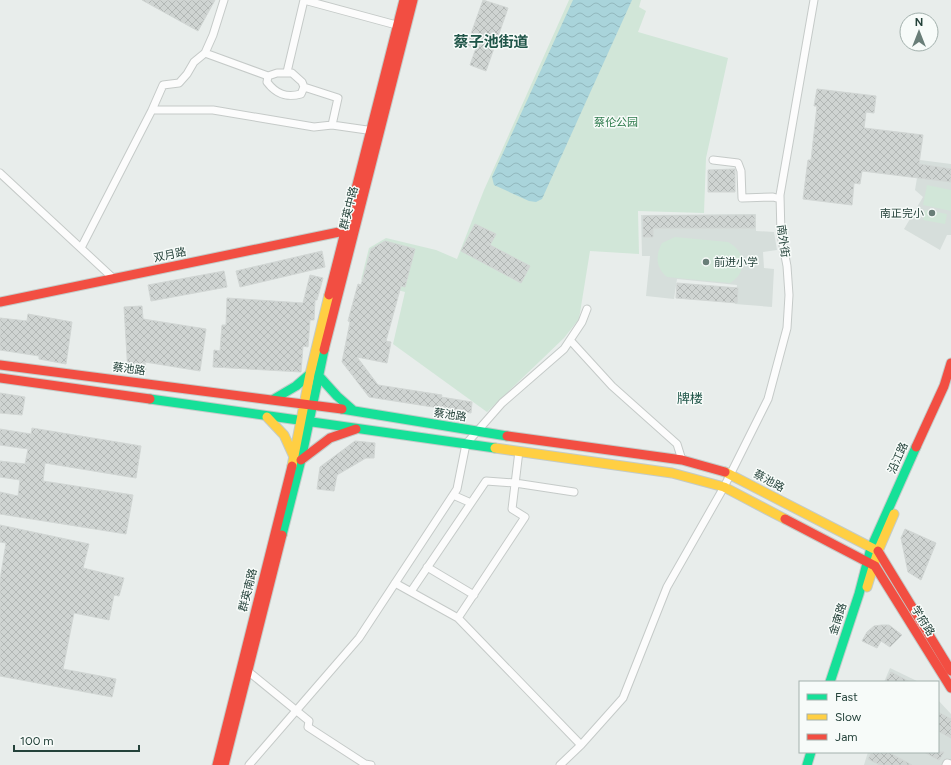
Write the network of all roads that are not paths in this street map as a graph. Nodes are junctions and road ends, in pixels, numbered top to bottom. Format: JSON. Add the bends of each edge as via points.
{"nodes":[{"id":1,"x":224,"y":0,"type":"edge"},
{"id":2,"x":304,"y":0,"type":"edge"},
{"id":3,"x":404,"y":0,"type":"edge"},
{"id":4,"x":413,"y":0,"type":"edge"},
{"id":5,"x":814,"y":0,"type":"edge"},
{"id":6,"x":402,"y":26,"type":"junction"},
{"id":7,"x":205,"y":53,"type":"junction"},
{"id":8,"x":287,"y":72,"type":"junction"},
{"id":9,"x":268,"y":76,"type":"junction"},
{"id":10,"x":304,"y":87,"type":"junction"},
{"id":11,"x":152,"y":110,"type":"junction"},
{"id":12,"x":332,"y":125,"type":"junction"},
{"id":13,"x":376,"y":131,"type":"junction"},
{"id":14,"x":712,"y":160,"type":"dead end"},
{"id":15,"x":0,"y":172,"type":"edge"},
{"id":16,"x":780,"y":199,"type":"junction"},
{"id":17,"x":344,"y":231,"type":"junction"},
{"id":18,"x":81,"y":248,"type":"junction"},
{"id":19,"x":114,"y":279,"type":"junction"},
{"id":20,"x":0,"y":302,"type":"edge"},
{"id":21,"x":587,"y":309,"type":"dead end"},
{"id":22,"x":570,"y":340,"type":"junction"},
{"id":23,"x":951,"y":363,"type":"edge"},
{"id":24,"x":0,"y":365,"type":"edge"},
{"id":25,"x":314,"y":375,"type":"junction"},
{"id":26,"x":0,"y":378,"type":"edge"},
{"id":27,"x":951,"y":379,"type":"edge"},
{"id":28,"x":274,"y":399,"type":"junction"},
{"id":29,"x":309,"y":404,"type":"junction"},
{"id":30,"x":355,"y":412,"type":"junction"},
{"id":31,"x":266,"y":416,"type":"junction"},
{"id":32,"x":305,"y":421,"type":"junction"},
{"id":33,"x":358,"y":428,"type":"junction"},
{"id":34,"x":476,"y":432,"type":"junction"},
{"id":35,"x":466,"y":444,"type":"junction"},
{"id":36,"x":519,"y":452,"type":"junction"},
{"id":37,"x":297,"y":458,"type":"junction"},
{"id":38,"x":682,"y":460,"type":"junction"},
{"id":39,"x":731,"y":474,"type":"junction"},
{"id":40,"x":515,"y":483,"type":"junction"},
{"id":41,"x":724,"y":487,"type":"junction"},
{"id":42,"x":574,"y":492,"type":"dead end"},
{"id":43,"x":453,"y":495,"type":"junction"},
{"id":44,"x":471,"y":503,"type":"junction"},
{"id":45,"x":874,"y":550,"type":"junction"},
{"id":46,"x":871,"y":564,"type":"junction"},
{"id":47,"x":427,"y":567,"type":"junction"},
{"id":48,"x":395,"y":583,"type":"junction"},
{"id":49,"x":412,"y":590,"type":"junction"},
{"id":50,"x":474,"y":595,"type":"junction"},
{"id":51,"x":458,"y":618,"type":"junction"},
{"id":52,"x":951,"y":671,"type":"edge"},
{"id":53,"x":249,"y":672,"type":"junction"},
{"id":54,"x":830,"y":681,"type":"edge"},
{"id":55,"x":836,"y":681,"type":"edge"},
{"id":56,"x":951,"y":688,"type":"edge"},
{"id":57,"x":295,"y":711,"type":"junction"},
{"id":58,"x":581,"y":745,"type":"junction"},
{"id":59,"x":807,"y":753,"type":"edge"},
{"id":60,"x":812,"y":753,"type":"edge"},
{"id":61,"x":951,"y":764,"type":"edge"},
{"id":62,"x":217,"y":765,"type":"edge"},
{"id":63,"x":224,"y":765,"type":"edge"},
{"id":64,"x":249,"y":765,"type":"edge"},
{"id":65,"x":366,"y":765,"type":"edge"},
{"id":66,"x":560,"y":765,"type":"edge"},
{"id":67,"x":803,"y":765,"type":"edge"},
{"id":68,"x":807,"y":765,"type":"edge"},
{"id":69,"x":946,"y":765,"type":"edge"}],
"edges":[{"from":1,"to":7,"type":"street"},
{"from":2,"to":6,"type":"street"},
{"from":2,"to":8,"type":"street"},
{"from":3,"to":6,"type":"street","name":"群英中路"},
{"from":4,"to":6,"type":"street","name":"群英中路"},
{"from":5,"to":16,"type":"street","name":"南外街"},
{"from":6,"to":13,"type":"street","name":"群英中路"},
{"from":7,"to":9,"type":"street"},
{"from":7,"to":11,"type":"street","via":[[194,62],[178,83],[163,85]]},
{"from":8,"to":9,"type":"street"},
{"from":8,"to":10,"type":"street","via":[[298,78]]},
{"from":9,"to":10,"type":"street","via":[[267,82],[281,95],[301,94]]},
{"from":10,"to":12,"type":"street","via":[[338,98]]},
{"from":11,"to":12,"type":"street","via":[[213,110],[314,127]]},
{"from":11,"to":18,"type":"street"},
{"from":12,"to":13,"type":"street"},
{"from":13,"to":17,"type":"street","name":"群英中路"},
{"from":13,"to":25,"type":"street","name":"群英中路"},
{"from":14,"to":16,"type":"street","via":[[738,163],[741,170],[742,198]]},
{"from":15,"to":18,"type":"street"},
{"from":16,"to":39,"type":"street","name":"南外街","via":[[781,235],[787,266],[787,328],[768,399]]},
{"from":17,"to":19,"type":"street","name":"双月路"},
{"from":17,"to":25,"type":"street","name":"群英中路"},
{"from":18,"to":19,"type":"street"},
{"from":19,"to":20,"type":"street","name":"双月路"},
{"from":21,"to":22,"type":"street"},
{"from":22,"to":34,"type":"street","via":[[564,349],[502,403]]},
{"from":22,"to":38,"type":"street","via":[[612,386],[677,444]]},
{"from":23,"to":45,"type":"street","name":"沿江路","via":[[944,386]]},
{"from":24,"to":28,"type":"street","name":"蔡池路"},
{"from":25,"to":28,"type":"street"},
{"from":25,"to":29,"type":"street","name":"群英中路"},
{"from":25,"to":30,"type":"street"},
{"from":26,"to":31,"type":"street"},
{"from":27,"to":45,"type":"street","name":"沿江路"},
{"from":28,"to":29,"type":"street","name":"蔡池路"},
{"from":29,"to":30,"type":"street","name":"蔡池路"},
{"from":29,"to":32,"type":"street","name":"群英中路"},
{"from":30,"to":34,"type":"street","name":"蔡池路"},
{"from":31,"to":32,"type":"street"},
{"from":31,"to":37,"type":"street","via":[[278,424]]},
{"from":32,"to":33,"type":"street"},
{"from":32,"to":37,"type":"street","name":"群英南路"},
{"from":33,"to":35,"type":"street"},
{"from":33,"to":37,"type":"street","via":[[330,438]]},
{"from":34,"to":35,"type":"street"},
{"from":34,"to":38,"type":"street","name":"蔡池路"},
{"from":35,"to":36,"type":"street"},
{"from":35,"to":43,"type":"street","via":[[457,489]]},
{"from":36,"to":40,"type":"street"},
{"from":36,"to":41,"type":"street","via":[[672,474]]},
{"from":37,"to":53,"type":"street","name":"群英南路"},
{"from":37,"to":62,"type":"street","name":"群英南路"},
{"from":38,"to":39,"type":"street","name":"蔡池路"},
{"from":39,"to":41,"type":"street","name":"南外街"},
{"from":39,"to":45,"type":"street","name":"蔡池路"},
{"from":40,"to":42,"type":"street"},
{"from":40,"to":44,"type":"street","via":[[486,481]]},
{"from":40,"to":50,"type":"street","via":[[512,509],[525,517]]},
{"from":41,"to":46,"type":"street"},
{"from":41,"to":58,"type":"street","name":"南外街","via":[[666,587],[622,698]]},
{"from":43,"to":44,"type":"street"},
{"from":43,"to":48,"type":"street"},
{"from":44,"to":47,"type":"street"},
{"from":45,"to":46,"type":"street","name":"沿江路"},
{"from":45,"to":52,"type":"street","name":"学府路"},
{"from":46,"to":54,"type":"street","name":"金南路"},
{"from":46,"to":55,"type":"street","name":"金南路"},
{"from":46,"to":56,"type":"street","name":"学府路"},
{"from":47,"to":49,"type":"street"},
{"from":47,"to":50,"type":"street"},
{"from":48,"to":49,"type":"street"},
{"from":48,"to":57,"type":"street","via":[[359,638]]},
{"from":49,"to":51,"type":"street"},
{"from":50,"to":51,"type":"street"},
{"from":51,"to":58,"type":"street"},
{"from":53,"to":57,"type":"street"},
{"from":53,"to":63,"type":"street","name":"群英南路"},
{"from":57,"to":64,"type":"street"},
{"from":57,"to":65,"type":"street","via":[[309,721],[308,727]]},
{"from":58,"to":66,"type":"street","name":"南外街"},
{"from":59,"to":67,"type":"street"},
{"from":60,"to":68,"type":"street"},
{"from":61,"to":69,"type":"street"}]}
